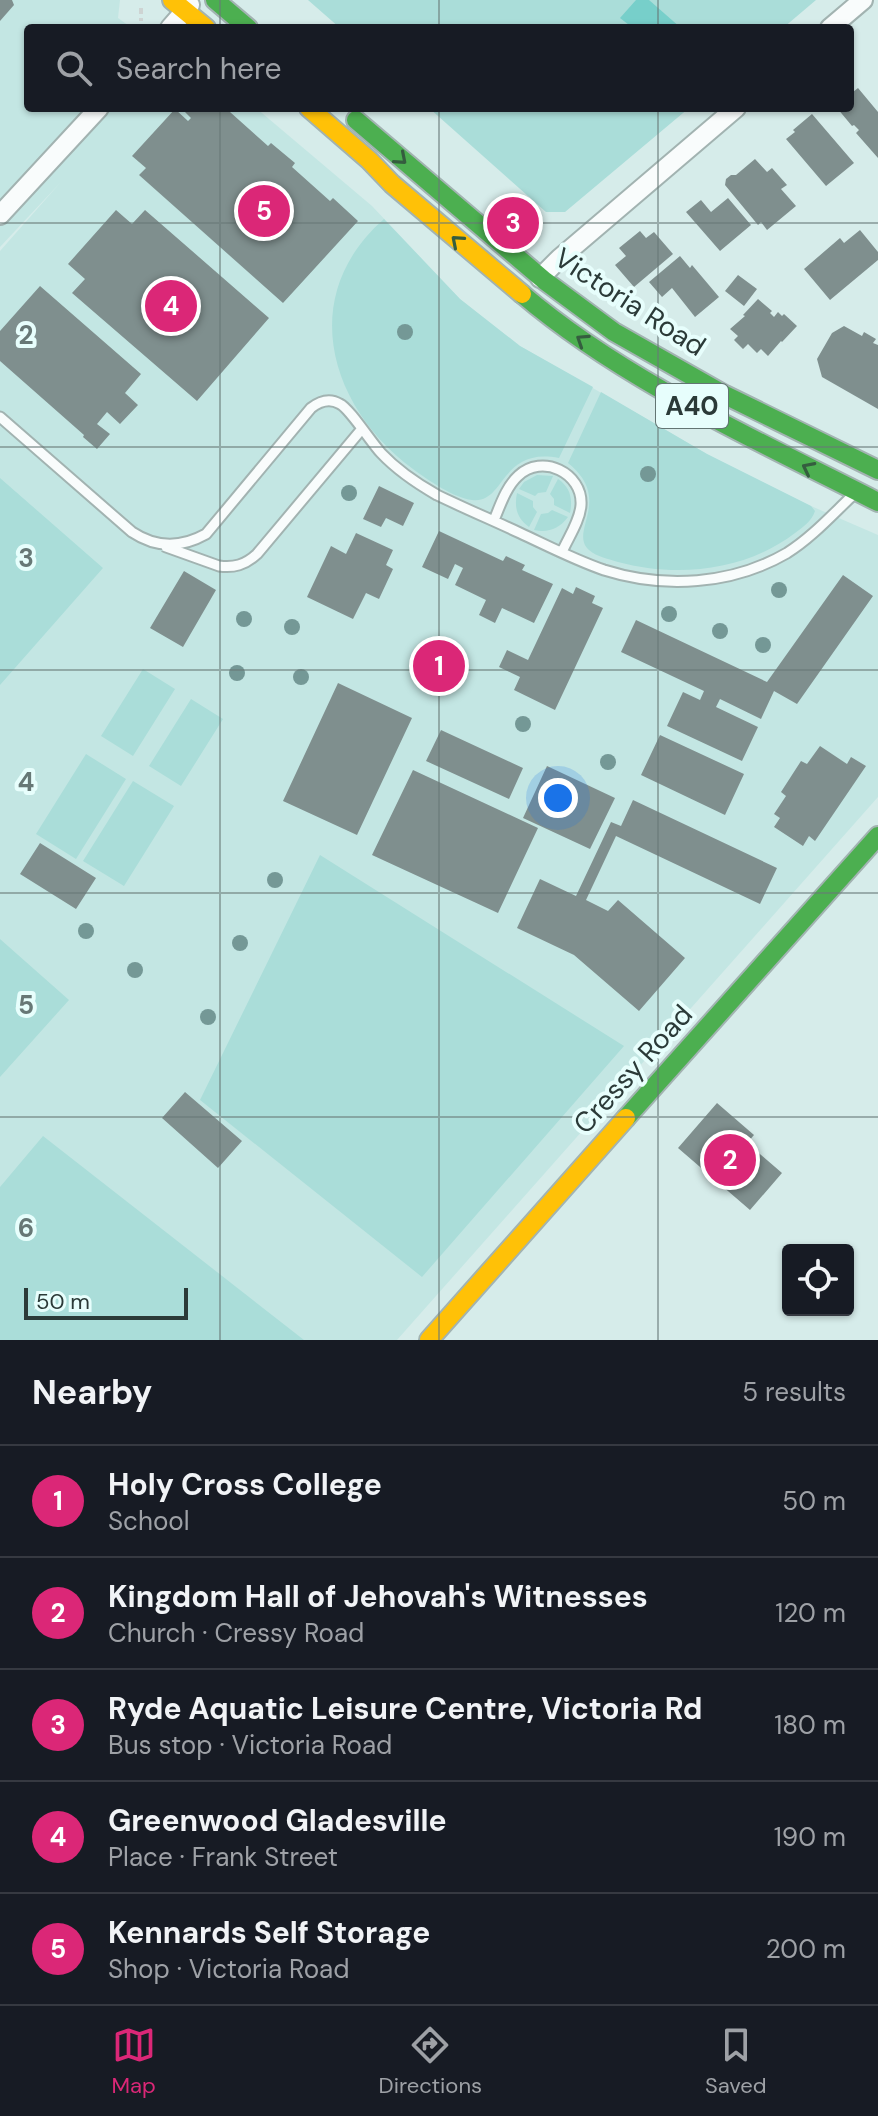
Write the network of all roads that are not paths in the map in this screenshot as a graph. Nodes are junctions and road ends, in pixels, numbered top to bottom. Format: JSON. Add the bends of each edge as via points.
{"nodes":[{"id":1,"x":215,"y":0,"type":"edge"},
{"id":2,"x":863,"y":0,"type":"edge"},
{"id":3,"x":183,"y":4,"type":"edge"},
{"id":4,"x":172,"y":24,"type":"edge"},
{"id":5,"x":202,"y":24,"type":"edge"},
{"id":6,"x":243,"y":24,"type":"edge"},
{"id":7,"x":835,"y":24,"type":"edge"},
{"id":8,"x":95,"y":112,"type":"edge"},
{"id":9,"x":314,"y":112,"type":"edge"},
{"id":10,"x":346,"y":112,"type":"edge"},
{"id":11,"x":731,"y":112,"type":"edge"},
{"id":12,"x":0,"y":215,"type":"edge"},
{"id":13,"x":540,"y":278,"type":"junction"},
{"id":14,"x":0,"y":417,"type":"edge"},
{"id":15,"x":361,"y":430,"type":"junction"},
{"id":16,"x":878,"y":470,"type":"edge"},
{"id":17,"x":857,"y":492,"type":"junction"},
{"id":18,"x":878,"y":502,"type":"edge"},
{"id":19,"x":494,"y":520,"type":"junction"},
{"id":20,"x":152,"y":542,"type":"junction"},
{"id":21,"x":562,"y":552,"type":"junction"},
{"id":22,"x":878,"y":836,"type":"edge"},
{"id":23,"x":429,"y":1340,"type":"edge"}],
"edges":[{"from":1,"to":6,"type":"main road"},
{"from":2,"to":7,"type":"street"},
{"from":3,"to":4,"type":"street"},
{"from":3,"to":5,"type":"main road"},
{"from":8,"to":12,"type":"street"},
{"from":17,"to":9,"type":"main road","name":"Victoria Road","number":"A40","one_way":true,"via":[[705,414],[553,321]]},
{"from":10,"to":13,"type":"main road","name":"Victoria Road","number":"A40","one_way":true},
{"from":11,"to":13,"type":"street"},
{"from":13,"to":16,"type":"main road","name":"Victoria Road","number":"A40","via":[[669,364]]},
{"from":14,"to":20,"type":"lane","via":[[132,532]]},
{"from":15,"to":19,"type":"lane","via":[[417,483]]},
{"from":15,"to":20,"type":"lane","via":[[244,564],[219,566]]},
{"from":15,"to":20,"type":"lane","via":[[343,405],[316,404],[206,534],[175,545]]},
{"from":17,"to":18,"type":"main road","name":"Victoria Road","number":"A40"},
{"from":17,"to":21,"type":"lane","via":[[790,551],[734,575],[691,581],[647,579],[603,570]]},
{"from":19,"to":21,"type":"lane"},
{"from":19,"to":21,"type":"lane","via":[[509,487],[527,469],[553,467],[565,472],[580,493],[581,506]]},
{"from":22,"to":23,"type":"main road","name":"Cressy Road"}]}
